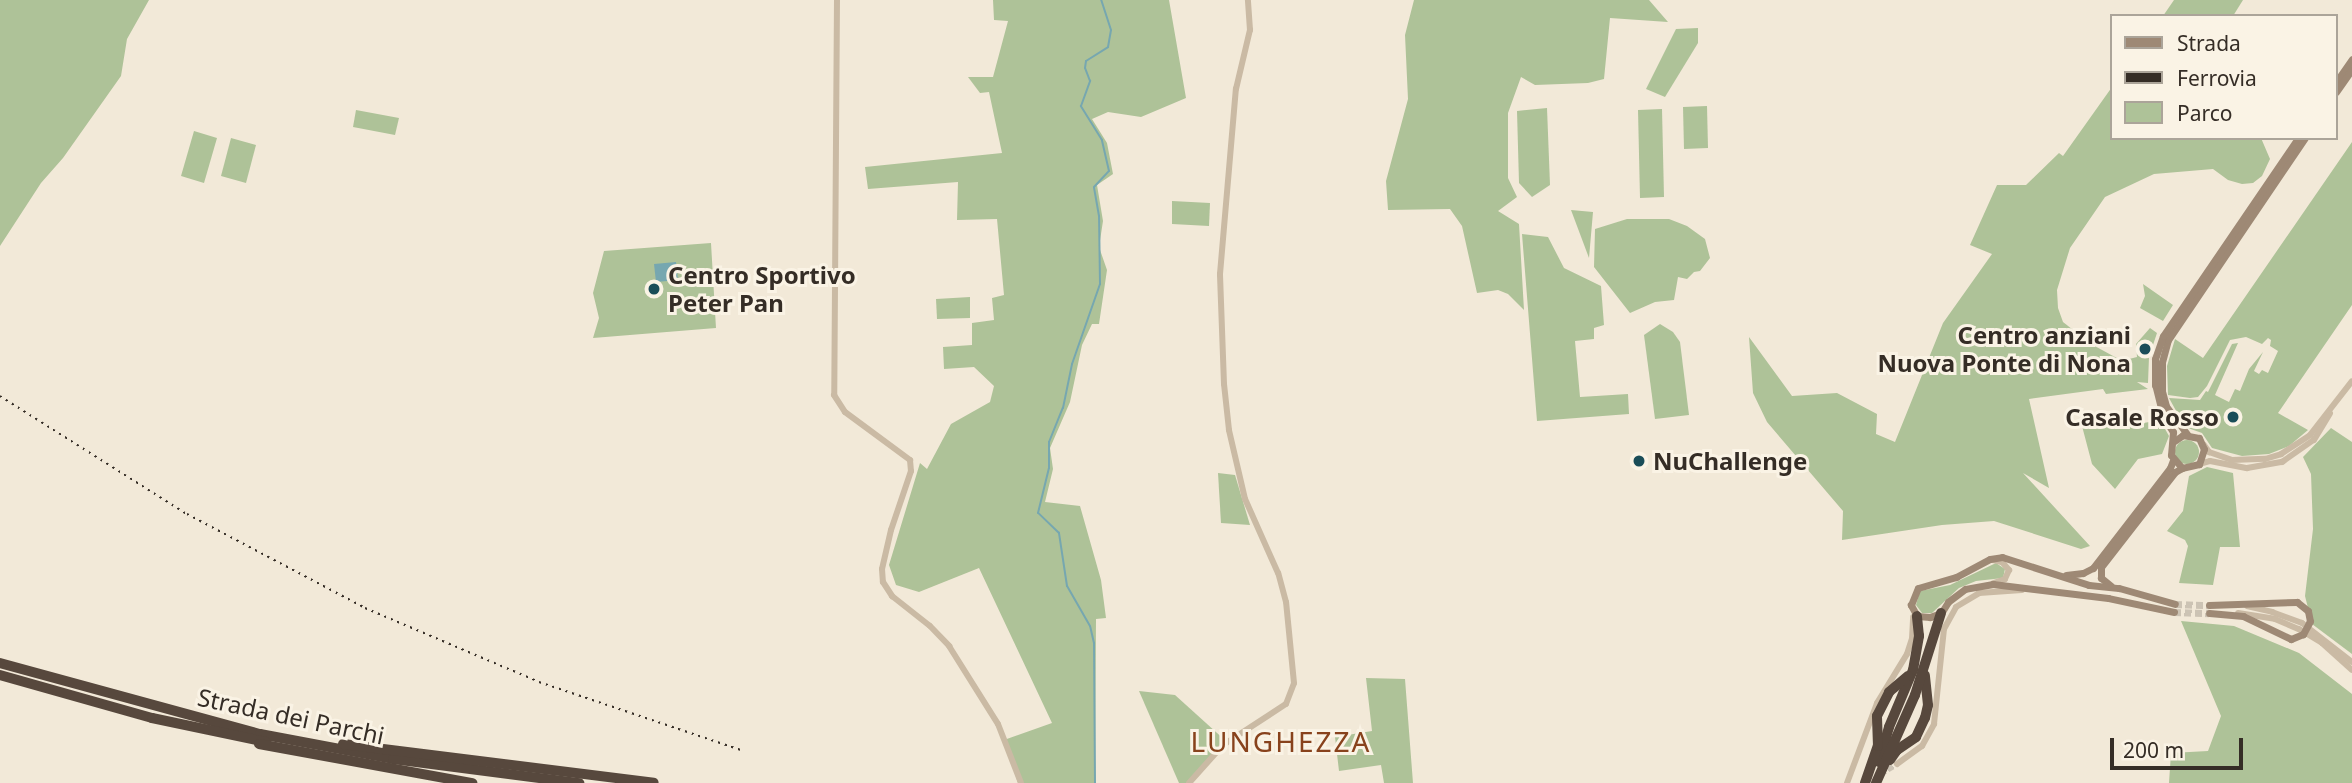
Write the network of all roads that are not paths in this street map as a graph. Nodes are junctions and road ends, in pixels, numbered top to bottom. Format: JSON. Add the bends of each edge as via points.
{"nodes":[{"id":1,"x":837,"y":0,"type":"edge"},
{"id":2,"x":1248,"y":0,"type":"edge"},
{"id":3,"x":2352,"y":59,"type":"edge"},
{"id":4,"x":2352,"y":69,"type":"edge"},
{"id":5,"x":2338,"y":79,"type":"edge"},
{"id":6,"x":2338,"y":89,"type":"edge"},
{"id":7,"x":2297,"y":140,"type":"edge"},
{"id":8,"x":2304,"y":140,"type":"edge"},
{"id":9,"x":2352,"y":381,"type":"edge"},
{"id":10,"x":2188,"y":434,"type":"junction"},
{"id":11,"x":2173,"y":442,"type":"junction"},
{"id":12,"x":2203,"y":444,"type":"junction"},
{"id":13,"x":2291,"y":453,"type":"junction"},
{"id":14,"x":2173,"y":460,"type":"junction"},
{"id":15,"x":2199,"y":464,"type":"junction"},
{"id":16,"x":2182,"y":468,"type":"junction"},
{"id":17,"x":2108,"y":554,"type":"junction"},
{"id":18,"x":1990,"y":559,"type":"junction"},
{"id":19,"x":2100,"y":563,"type":"junction"},
{"id":20,"x":2050,"y":572,"type":"junction"},
{"id":21,"x":1993,"y":584,"type":"junction"},
{"id":22,"x":2119,"y":588,"type":"junction"},
{"id":23,"x":2048,"y":590,"type":"junction"},
{"id":24,"x":2227,"y":604,"type":"junction"},
{"id":25,"x":1915,"y":613,"type":"junction"},
{"id":26,"x":1941,"y":613,"type":"junction"},
{"id":27,"x":2231,"y":613,"type":"junction"},
{"id":28,"x":2300,"y":626,"type":"junction"},
{"id":29,"x":2343,"y":657,"type":"junction"},
{"id":30,"x":2352,"y":662,"type":"edge"},
{"id":31,"x":0,"y":663,"type":"edge"},
{"id":32,"x":1925,"y":665,"type":"junction"},
{"id":33,"x":1913,"y":670,"type":"junction"},
{"id":34,"x":2352,"y":670,"type":"edge"},
{"id":35,"x":0,"y":675,"type":"edge"},
{"id":36,"x":153,"y":707,"type":"junction"},
{"id":37,"x":231,"y":736,"type":"junction"},
{"id":38,"x":1898,"y":764,"type":"tunnel mouth"},
{"id":39,"x":472,"y":783,"type":"edge"},
{"id":40,"x":530,"y":783,"type":"edge"},
{"id":41,"x":579,"y":783,"type":"edge"},
{"id":42,"x":654,"y":783,"type":"edge"},
{"id":43,"x":1021,"y":783,"type":"edge"},
{"id":44,"x":1189,"y":783,"type":"edge"},
{"id":45,"x":1847,"y":783,"type":"edge"},
{"id":46,"x":1865,"y":783,"type":"edge"},
{"id":47,"x":1876,"y":783,"type":"edge"}],
"edges":[{"from":1,"to":43,"type":"street","via":[[833,387],[839,405],[852,418],[903,452],[912,464],[884,559],[884,586],[948,646],[996,721]]},
{"from":2,"to":44,"type":"street","via":[[1250,27],[1236,89],[1220,274],[1224,387],[1228,430],[1245,499],[1286,602],[1294,683],[1286,704],[1223,745]]},
{"from":3,"to":5,"type":"main road"},
{"from":4,"to":6,"type":"main road"},
{"from":7,"to":11,"type":"main road","via":[[2163,336],[2155,359],[2155,385]]},
{"from":8,"to":10,"type":"main road","via":[[2168,340],[2162,391],[2167,409]]},
{"from":9,"to":13,"type":"street","via":[[2310,439]]},
{"from":10,"to":11,"type":"main road"},
{"from":10,"to":12,"type":"main road"},
{"from":11,"to":14,"type":"main road"},
{"from":12,"to":13,"type":"street","via":[[2209,452],[2232,460]]},
{"from":12,"to":15,"type":"main road"},
{"from":13,"to":15,"type":"street","via":[[2258,467],[2210,461]]},
{"from":14,"to":16,"type":"main road"},
{"from":14,"to":17,"type":"main road"},
{"from":15,"to":16,"type":"main road"},
{"from":16,"to":17,"type":"main road"},
{"from":17,"to":19,"type":"main road"},
{"from":18,"to":20,"type":"main road","via":[[2008,557]]},
{"from":18,"to":21,"type":"street","via":[[2003,562],[2009,570],[2006,579]]},
{"from":18,"to":25,"type":"main road","via":[[1956,577],[1918,588],[1912,597]]},
{"from":19,"to":20,"type":"main road","via":[[2079,574]]},
{"from":19,"to":22,"type":"main road","via":[[2102,580]]},
{"from":20,"to":22,"type":"main road","via":[[2089,585]]},
{"from":21,"to":23,"type":"main road"},
{"from":21,"to":26,"type":"main road","via":[[1965,589]]},
{"from":22,"to":23,"type":"main road","via":[[2175,608]]},
{"from":23,"to":38,"type":"street","via":[[1979,593],[1956,607],[1944,629],[1934,724],[1922,746]]},
{"from":24,"to":27,"type":"main road","via":[[2209,609]]},
{"from":24,"to":27,"type":"main road","via":[[2297,602],[2308,611],[2310,621],[2303,634],[2291,639]]},
{"from":24,"to":28,"type":"street","via":[[2272,611]]},
{"from":25,"to":26,"type":"main road","via":[[1930,617]]},
{"from":25,"to":33,"type":"highway","via":[[1920,636]]},
{"from":25,"to":45,"type":"street","via":[[1910,647],[1877,703]]},
{"from":26,"to":32,"type":"highway"},
{"from":27,"to":28,"type":"street"},
{"from":28,"to":29,"type":"street"},
{"from":29,"to":30,"type":"street"},
{"from":29,"to":34,"type":"street"},
{"from":31,"to":36,"type":"highway","name":"Strada dei Parchi"},
{"from":32,"to":47,"type":"highway"},
{"from":32,"to":47,"type":"highway","via":[[1925,718],[1916,737],[1893,755]]},
{"from":33,"to":46,"type":"highway","via":[[1889,692],[1877,716],[1878,746]]},
{"from":33,"to":47,"type":"highway","via":[[1887,732]]},
{"from":35,"to":37,"type":"highway","name":"Strada dei Parchi"},
{"from":36,"to":41,"type":"highway","name":"Strada dei Parchi","via":[[341,750]]},
{"from":36,"to":42,"type":"highway","via":[[343,744]]},
{"from":37,"to":39,"type":"highway"},
{"from":37,"to":40,"type":"highway","name":"Strada dei Parchi"}]}
